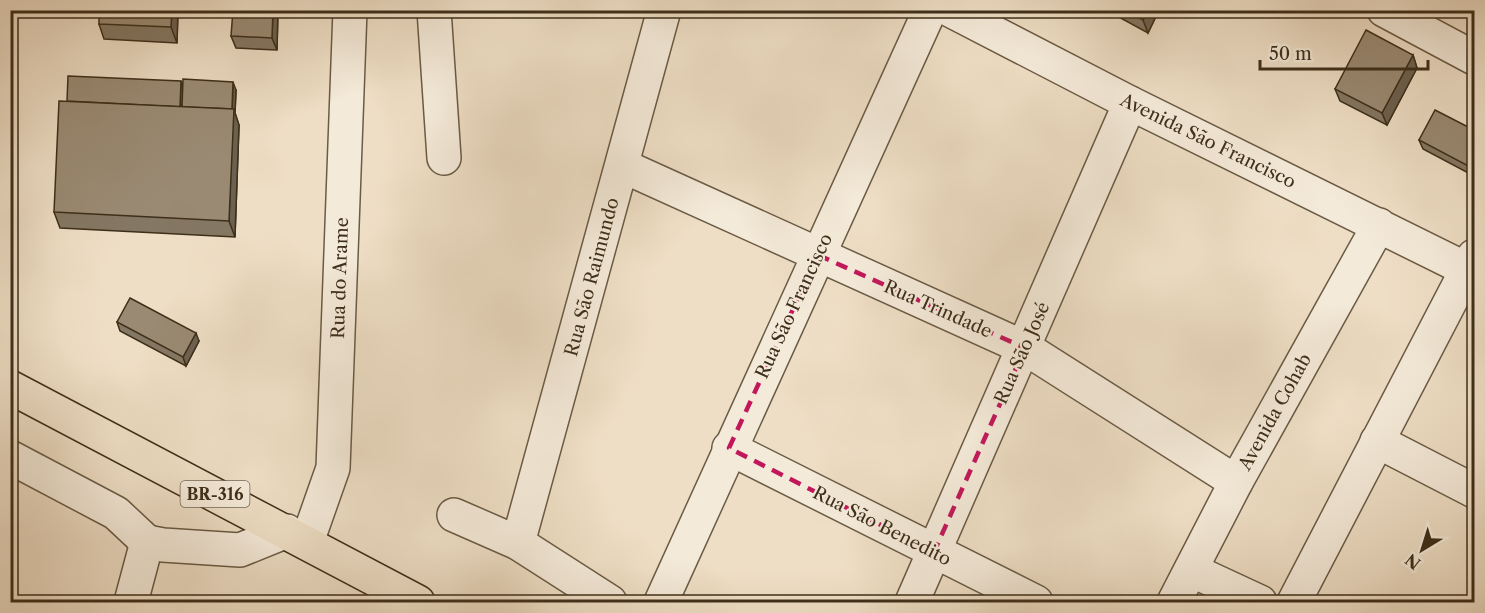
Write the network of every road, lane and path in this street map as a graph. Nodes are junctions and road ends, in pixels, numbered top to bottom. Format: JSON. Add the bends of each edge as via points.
{"nodes":[{"id":1,"x":350,"y":10,"type":"edge"},
{"id":2,"x":434,"y":10,"type":"edge"},
{"id":3,"x":664,"y":10,"type":"edge"},
{"id":4,"x":930,"y":10,"type":"edge"},
{"id":5,"x":950,"y":10,"type":"edge"},
{"id":6,"x":1384,"y":10,"type":"edge"},
{"id":7,"x":1474,"y":58,"type":"edge"},
{"id":8,"x":1130,"y":103,"type":"junction"},
{"id":9,"x":444,"y":158,"type":"dead end"},
{"id":10,"x":623,"y":166,"type":"junction"},
{"id":11,"x":1379,"y":225,"type":"junction"},
{"id":12,"x":818,"y":255,"type":"junction"},
{"id":13,"x":1472,"y":266,"type":"edge"},
{"id":14,"x":1025,"y":348,"type":"junction"},
{"id":15,"x":10,"y":387,"type":"edge"},
{"id":16,"x":1377,"y":441,"type":"junction"},
{"id":17,"x":729,"y":448,"type":"junction"},
{"id":18,"x":10,"y":457,"type":"edge"},
{"id":19,"x":1236,"y":482,"type":"junction"},
{"id":20,"x":1474,"y":491,"type":"edge"},
{"id":21,"x":454,"y":516,"type":"dead end"},
{"id":22,"x":297,"y":536,"type":"junction"},
{"id":23,"x":147,"y":542,"type":"junction"},
{"id":24,"x":518,"y":543,"type":"junction"},
{"id":25,"x":934,"y":552,"type":"junction"},
{"id":26,"x":1191,"y":570,"type":"junction"},
{"id":27,"x":131,"y":603,"type":"edge"},
{"id":28,"x":418,"y":603,"type":"edge"},
{"id":29,"x":610,"y":603,"type":"edge"},
{"id":30,"x":660,"y":603,"type":"edge"},
{"id":31,"x":912,"y":603,"type":"edge"},
{"id":32,"x":1036,"y":603,"type":"edge"},
{"id":33,"x":1174,"y":603,"type":"edge"},
{"id":34,"x":1260,"y":603,"type":"edge"},
{"id":35,"x":1294,"y":603,"type":"edge"}],
"edges":[{"from":1,"to":22,"type":"street","name":"Rua do Arame","via":[[333,468]]},
{"from":2,"to":9,"type":"street"},
{"from":3,"to":10,"type":"street","name":"Rua São Raimundo"},
{"from":4,"to":12,"type":"street","name":"Rua São Francisco"},
{"from":5,"to":8,"type":"street","name":"Avenida São Francisco"},
{"from":6,"to":7,"type":"street"},
{"from":8,"to":11,"type":"street","name":"Avenida São Francisco"},
{"from":8,"to":14,"type":"street","name":"Rua São José"},
{"from":10,"to":12,"type":"street","name":"Rua Trindade"},
{"from":10,"to":24,"type":"street","name":"Rua São Raimundo"},
{"from":11,"to":13,"type":"street","name":"Avenida São Francisco"},
{"from":11,"to":19,"type":"street","name":"Avenida Cohab"},
{"from":12,"to":14,"type":"street","name":"Rua Trindade"},
{"from":12,"to":17,"type":"street","name":"Rua São Francisco"},
{"from":13,"to":16,"type":"street"},
{"from":14,"to":19,"type":"street","name":"Rua Trindade"},
{"from":14,"to":25,"type":"street","name":"Rua São José"},
{"from":15,"to":22,"type":"highway","number":"BR-316"},
{"from":16,"to":20,"type":"street"},
{"from":16,"to":35,"type":"street"},
{"from":17,"to":25,"type":"street","name":"Rua São Benedito"},
{"from":17,"to":30,"type":"street","name":"Rua São Francisco"},
{"from":18,"to":23,"type":"street","via":[[116,513]]},
{"from":19,"to":26,"type":"street","name":"Avenida Cohab"},
{"from":21,"to":24,"type":"street"},
{"from":22,"to":23,"type":"street","via":[[240,550]]},
{"from":22,"to":28,"type":"highway","number":"BR-316"},
{"from":23,"to":27,"type":"street"},
{"from":24,"to":29,"type":"street"},
{"from":25,"to":31,"type":"street","name":"Rua São José"},
{"from":25,"to":32,"type":"street","name":"Rua São Benedito"},
{"from":26,"to":33,"type":"street","name":"Avenida Cohab"},
{"from":26,"to":34,"type":"street"}]}
